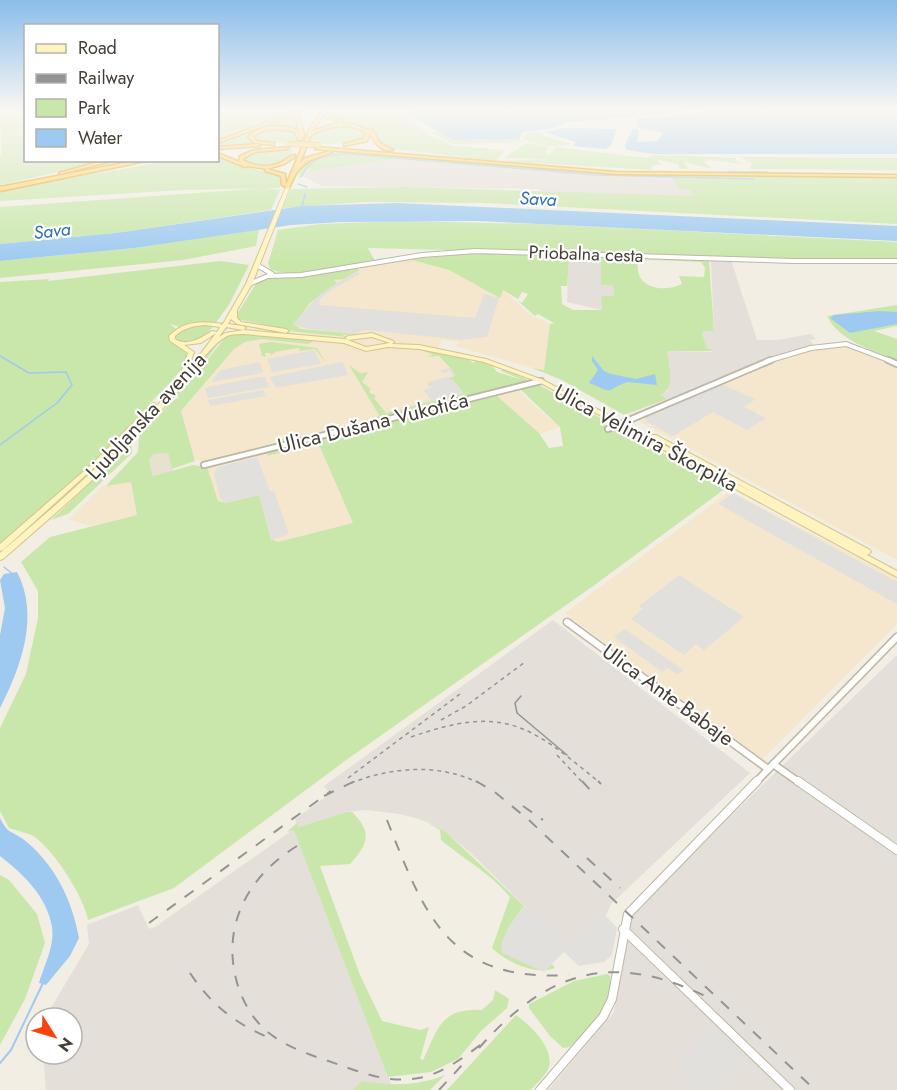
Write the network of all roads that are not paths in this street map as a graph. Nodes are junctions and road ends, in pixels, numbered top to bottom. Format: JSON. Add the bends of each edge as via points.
{"nodes":[{"id":1,"x":235,"y":160,"type":"edge"},
{"id":2,"x":241,"y":160,"type":"edge"},
{"id":3,"x":288,"y":160,"type":"edge"},
{"id":4,"x":293,"y":160,"type":"edge"},
{"id":5,"x":296,"y":160,"type":"edge"},
{"id":6,"x":298,"y":160,"type":"edge"},
{"id":7,"x":306,"y":160,"type":"edge"},
{"id":8,"x":470,"y":160,"type":"edge"},
{"id":9,"x":487,"y":160,"type":"edge"},
{"id":10,"x":106,"y":162,"type":"edge"},
{"id":11,"x":131,"y":162,"type":"edge"},
{"id":12,"x":139,"y":162,"type":"edge"},
{"id":13,"x":151,"y":162,"type":"edge"},
{"id":14,"x":292,"y":173,"type":"junction"},
{"id":15,"x":81,"y":175,"type":"junction"},
{"id":16,"x":897,"y":176,"type":"edge"},
{"id":17,"x":0,"y":188,"type":"edge"},
{"id":18,"x":285,"y":188,"type":"junction"},
{"id":19,"x":260,"y":252,"type":"junction"},
{"id":20,"x":897,"y":261,"type":"edge"},
{"id":21,"x":257,"y":265,"type":"junction"},
{"id":22,"x":276,"y":275,"type":"junction"},
{"id":23,"x":249,"y":284,"type":"junction"},
{"id":24,"x":234,"y":309,"type":"junction"},
{"id":25,"x":220,"y":327,"type":"junction"},
{"id":26,"x":302,"y":335,"type":"junction"},
{"id":27,"x":357,"y":341,"type":"junction"},
{"id":28,"x":213,"y":342,"type":"junction"},
{"id":29,"x":382,"y":343,"type":"junction"},
{"id":30,"x":179,"y":344,"type":"junction"},
{"id":31,"x":897,"y":364,"type":"edge"},
{"id":32,"x":186,"y":370,"type":"junction"},
{"id":33,"x":541,"y":381,"type":"junction"},
{"id":34,"x":621,"y":422,"type":"junction"},
{"id":35,"x":608,"y":429,"type":"dead end"},
{"id":36,"x":204,"y":465,"type":"dead end"},
{"id":37,"x":0,"y":548,"type":"edge"},
{"id":38,"x":0,"y":557,"type":"edge"},
{"id":39,"x":897,"y":568,"type":"edge"},
{"id":40,"x":897,"y":574,"type":"edge"},
{"id":41,"x":567,"y":622,"type":"dead end"},
{"id":42,"x":897,"y":637,"type":"edge"},
{"id":43,"x":771,"y":766,"type":"junction"},
{"id":44,"x":897,"y":850,"type":"edge"},
{"id":45,"x":623,"y":929,"type":"junction"},
{"id":46,"x":540,"y":1090,"type":"edge"},
{"id":47,"x":790,"y":1090,"type":"edge"}],
"edges":[{"from":1,"to":18,"type":"highway","via":[[248,167],[278,172],[284,177]]},
{"from":2,"to":3,"type":"highway","via":[[251,166],[270,166]]},
{"from":4,"to":14,"type":"highway"},
{"from":5,"to":14,"type":"highway"},
{"from":6,"to":14,"type":"highway"},
{"from":7,"to":14,"type":"highway"},
{"from":8,"to":16,"type":"highway","via":[[609,172]]},
{"from":9,"to":16,"type":"highway","via":[[614,171]]},
{"from":10,"to":17,"type":"highway"},
{"from":11,"to":17,"type":"highway"},
{"from":12,"to":15,"type":"highway"},
{"from":13,"to":15,"type":"highway"},
{"from":14,"to":18,"type":"highway"},
{"from":15,"to":17,"type":"highway"},
{"from":18,"to":19,"type":"main road"},
{"from":19,"to":21,"type":"main road","name":"Ljubljanska avenija"},
{"from":19,"to":25,"type":"main road","name":"Ljubljanska avenija"},
{"from":20,"to":22,"type":"street","name":"Priobalna cesta","via":[[476,251]]},
{"from":21,"to":22,"type":"street","name":"Priobalna cesta"},
{"from":21,"to":23,"type":"main road","name":"Ljubljanska avenija"},
{"from":22,"to":23,"type":"street","name":"Priobalna cesta"},
{"from":23,"to":24,"type":"main road","name":"Ljubljanska avenija"},
{"from":24,"to":25,"type":"main road","name":"Ljubljanska avenija"},
{"from":24,"to":26,"type":"main road","via":[[234,319],[241,324]]},
{"from":25,"to":28,"type":"main road","name":"Ljubljanska avenija"},
{"from":25,"to":30,"type":"main road","via":[[198,342]]},
{"from":25,"to":32,"type":"main road","name":"Ljubljanska avenija"},
{"from":26,"to":27,"type":"main road"},
{"from":26,"to":28,"type":"main road","via":[[239,332]]},
{"from":26,"to":30,"type":"main road","via":[[193,325],[172,334],[172,340]]},
{"from":27,"to":29,"type":"main road","via":[[372,335]]},
{"from":27,"to":29,"type":"main road","via":[[366,349]]},
{"from":28,"to":38,"type":"main road","name":"Ljubljanska avenija","via":[[130,438]]},
{"from":29,"to":33,"type":"main road","name":"Ulica Velimira Škorpika","via":[[468,356]]},
{"from":29,"to":34,"type":"main road","name":"Ulica Velimira Škorpika","via":[[451,350],[506,364],[544,378]]},
{"from":30,"to":32,"type":"main road","via":[[191,352]]},
{"from":31,"to":34,"type":"street","via":[[848,344],[776,359]]},
{"from":32,"to":37,"type":"main road","name":"Ljubljanska avenija","via":[[94,465]]},
{"from":33,"to":34,"type":"main road","name":"Ulica Velimira Škorpika"},
{"from":33,"to":36,"type":"street","name":"Ulica Dušana Vukotića"},
{"from":34,"to":35,"type":"street"},
{"from":34,"to":39,"type":"main road","name":"Ulica Velimira Škorpika"},
{"from":34,"to":40,"type":"main road","name":"Ulica Velimira Škorpika"},
{"from":41,"to":43,"type":"street","name":"Ulica Ante Babaje"},
{"from":42,"to":43,"type":"street"},
{"from":43,"to":44,"type":"street","name":"Ulica Ante Babaje"},
{"from":43,"to":45,"type":"street","via":[[643,896],[627,914]]},
{"from":45,"to":46,"type":"street","via":[[619,971],[603,1017]]},
{"from":45,"to":47,"type":"street"}]}
